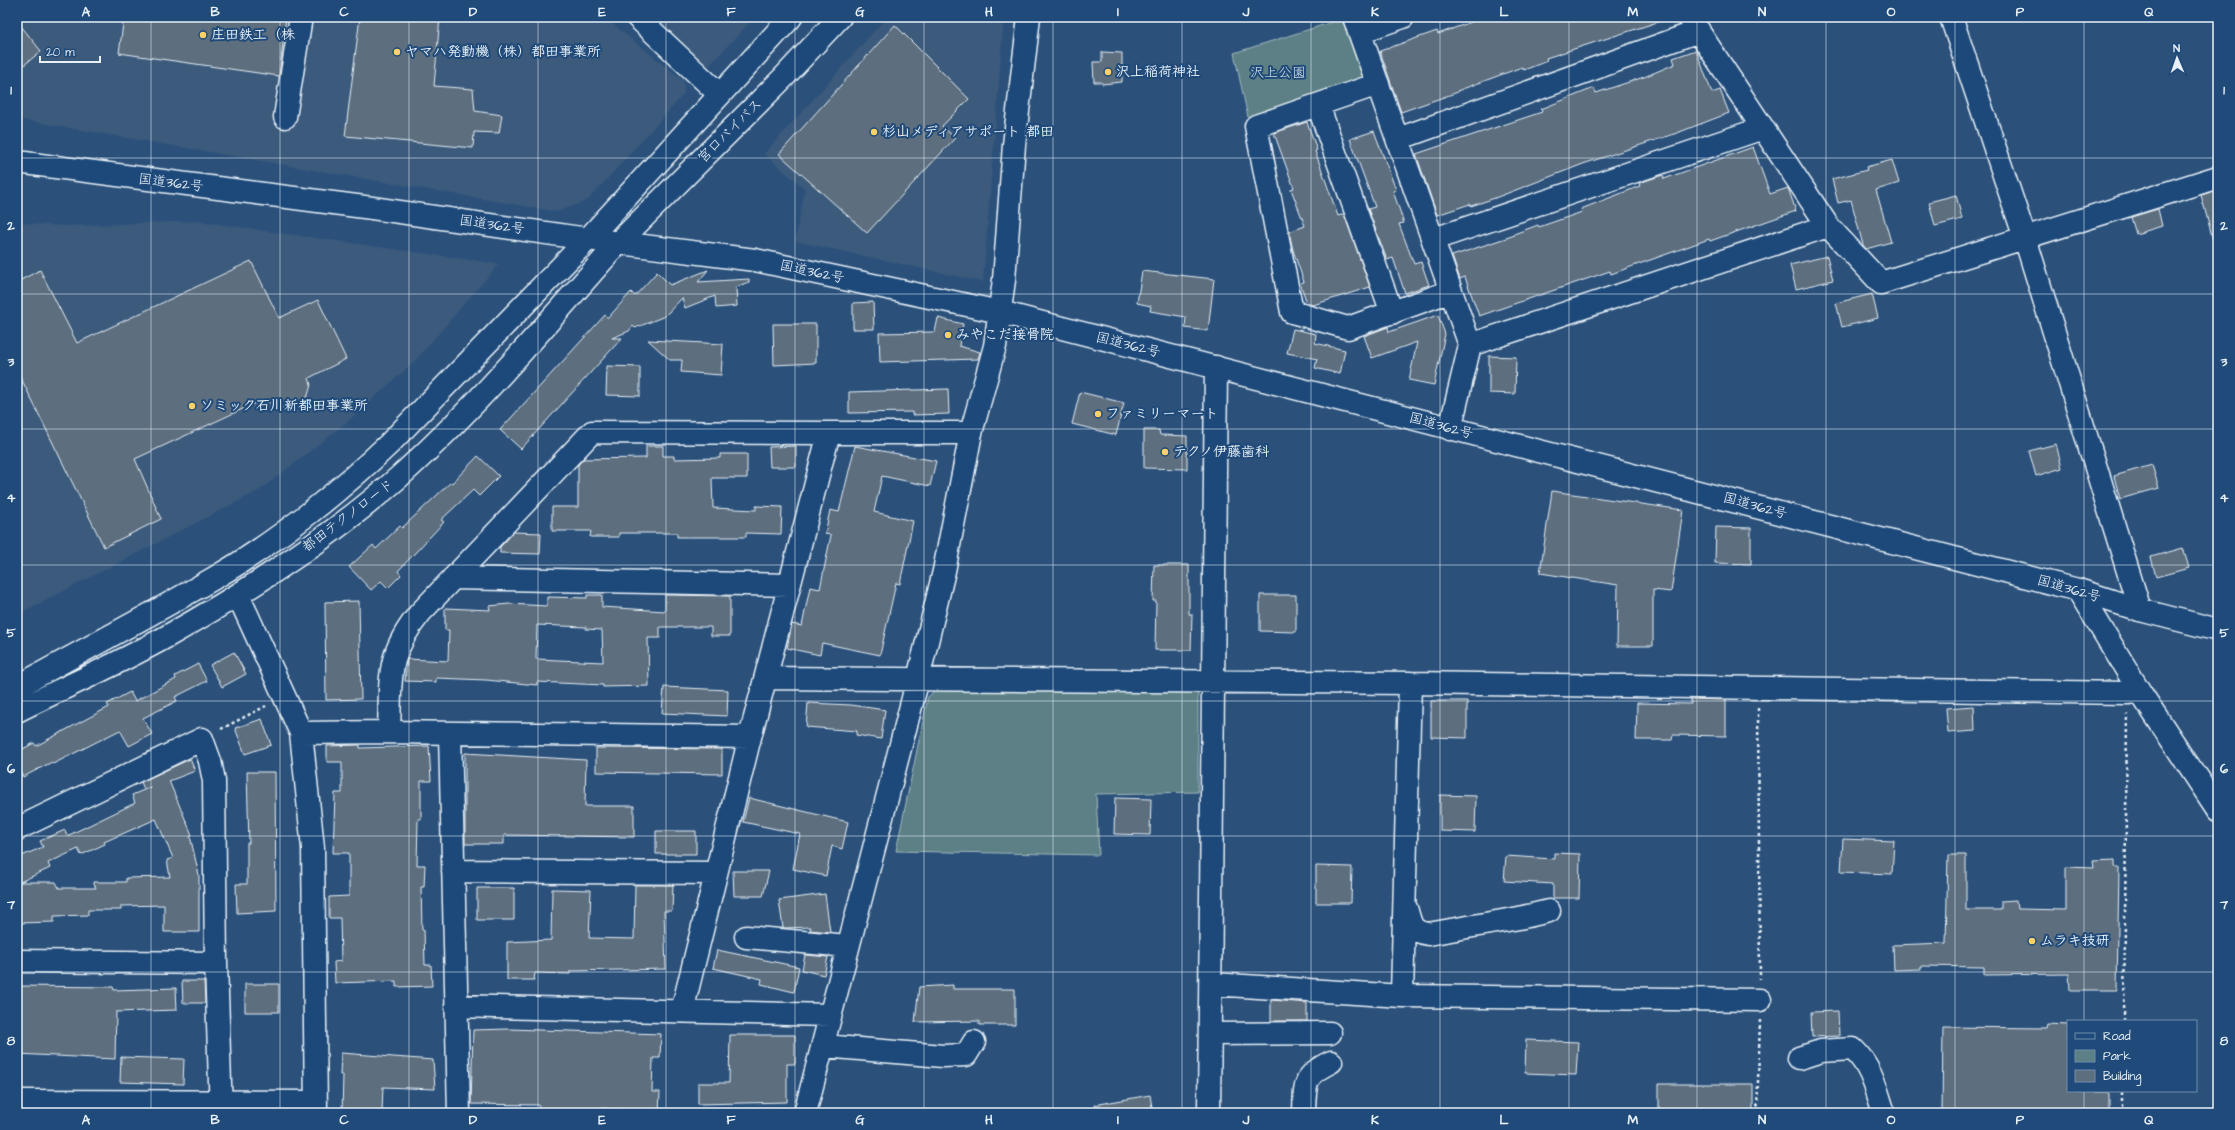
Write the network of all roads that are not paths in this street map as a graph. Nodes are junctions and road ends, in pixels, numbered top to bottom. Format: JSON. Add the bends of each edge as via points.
{"nodes":[{"id":1,"x":301,"y":17,"type":"edge"},
{"id":2,"x":637,"y":17,"type":"edge"},
{"id":3,"x":791,"y":17,"type":"edge"},
{"id":4,"x":840,"y":17,"type":"edge"},
{"id":5,"x":1029,"y":17,"type":"edge"},
{"id":6,"x":1403,"y":17,"type":"edge"},
{"id":7,"x":1951,"y":17,"type":"edge"},
{"id":8,"x":1356,"y":24,"type":"edge"},
{"id":9,"x":1694,"y":24,"type":"edge"},
{"id":10,"x":1378,"y":84,"type":"junction"},
{"id":11,"x":719,"y":94,"type":"junction"},
{"id":12,"x":1318,"y":105,"type":"junction"},
{"id":13,"x":285,"y":117,"type":"dead end"},
{"id":14,"x":1763,"y":128,"type":"junction"},
{"id":15,"x":1398,"y":140,"type":"junction"},
{"id":16,"x":17,"y":162,"type":"edge"},
{"id":17,"x":2218,"y":177,"type":"edge"},
{"id":18,"x":1828,"y":226,"type":"junction"},
{"id":19,"x":2025,"y":238,"type":"junction"},
{"id":20,"x":588,"y":239,"type":"junction"},
{"id":21,"x":1434,"y":239,"type":"junction"},
{"id":22,"x":618,"y":243,"type":"junction"},
{"id":23,"x":1450,"y":291,"type":"junction"},
{"id":24,"x":1000,"y":312,"type":"junction"},
{"id":25,"x":1392,"y":312,"type":"junction"},
{"id":26,"x":1470,"y":345,"type":"junction"},
{"id":27,"x":1216,"y":367,"type":"junction"},
{"id":28,"x":1450,"y":429,"type":"junction"},
{"id":29,"x":829,"y":433,"type":"junction"},
{"id":30,"x":971,"y":434,"type":"junction"},
{"id":31,"x":453,"y":578,"type":"junction"},
{"id":32,"x":789,"y":585,"type":"junction"},
{"id":33,"x":2078,"y":590,"type":"junction"},
{"id":34,"x":238,"y":595,"type":"junction"},
{"id":35,"x":2140,"y":610,"type":"junction"},
{"id":36,"x":2218,"y":630,"type":"edge"},
{"id":37,"x":766,"y":678,"type":"junction"},
{"id":38,"x":918,"y":679,"type":"junction"},
{"id":39,"x":1213,"y":682,"type":"junction"},
{"id":40,"x":1410,"y":683,"type":"junction"},
{"id":41,"x":17,"y":687,"type":"edge"},
{"id":42,"x":2134,"y":692,"type":"junction"},
{"id":43,"x":17,"y":710,"type":"edge"},
{"id":44,"x":389,"y":732,"type":"junction"},
{"id":45,"x":301,"y":733,"type":"junction"},
{"id":46,"x":450,"y":733,"type":"junction"},
{"id":47,"x":750,"y":737,"type":"junction"},
{"id":48,"x":2218,"y":810,"type":"edge"},
{"id":49,"x":17,"y":829,"type":"edge"},
{"id":50,"x":453,"y":871,"type":"junction"},
{"id":51,"x":716,"y":873,"type":"junction"},
{"id":52,"x":1405,"y":905,"type":"junction"},
{"id":53,"x":1548,"y":910,"type":"dead end"},
{"id":54,"x":746,"y":937,"type":"dead end"},
{"id":55,"x":848,"y":946,"type":"junction"},
{"id":56,"x":17,"y":961,"type":"edge"},
{"id":57,"x":216,"y":963,"type":"junction"},
{"id":58,"x":1212,"y":984,"type":"junction"},
{"id":59,"x":1402,"y":996,"type":"junction"},
{"id":60,"x":1760,"y":1000,"type":"road end"},
{"id":61,"x":456,"y":1006,"type":"junction"},
{"id":62,"x":682,"y":1011,"type":"junction"},
{"id":63,"x":830,"y":1015,"type":"junction"},
{"id":64,"x":1330,"y":1033,"type":"dead end"},
{"id":65,"x":1211,"y":1034,"type":"junction"},
{"id":66,"x":974,"y":1042,"type":"dead end"},
{"id":67,"x":824,"y":1046,"type":"junction"},
{"id":68,"x":1799,"y":1058,"type":"dead end"},
{"id":69,"x":1331,"y":1062,"type":"dead end"},
{"id":70,"x":17,"y":1101,"type":"edge"},
{"id":71,"x":221,"y":1108,"type":"edge"},
{"id":72,"x":316,"y":1108,"type":"edge"},
{"id":73,"x":459,"y":1113,"type":"edge"},
{"id":74,"x":805,"y":1113,"type":"edge"},
{"id":75,"x":1209,"y":1113,"type":"edge"},
{"id":76,"x":1304,"y":1113,"type":"edge"},
{"id":77,"x":1884,"y":1113,"type":"edge"}],
"edges":[{"from":1,"to":13,"type":"main road"},
{"from":2,"to":11,"type":"main road"},
{"from":3,"to":11,"type":"main road"},
{"from":4,"to":22,"type":"main road","name":"宮口バイパス","via":[[783,78]]},
{"from":5,"to":24,"type":"main road","via":[[1014,145]]},
{"from":6,"to":8,"type":"main road"},
{"from":7,"to":19,"type":"main road"},
{"from":8,"to":10,"type":"main road"},
{"from":9,"to":14,"type":"main road"},
{"from":9,"to":15,"type":"main road"},
{"from":10,"to":12,"type":"main road"},
{"from":10,"to":15,"type":"main road"},
{"from":11,"to":20,"type":"main road"},
{"from":12,"to":25,"type":"main road"},
{"from":12,"to":25,"type":"main road","via":[[1256,126],[1292,312],[1348,328]]},
{"from":14,"to":18,"type":"main road"},
{"from":14,"to":21,"type":"main road"},
{"from":15,"to":21,"type":"main road"},
{"from":16,"to":20,"type":"main road","name":"国道362号"},
{"from":17,"to":19,"type":"main road"},
{"from":18,"to":19,"type":"main road","via":[[1882,284]]},
{"from":18,"to":26,"type":"main road"},
{"from":19,"to":35,"type":"main road"},
{"from":20,"to":22,"type":"main road","name":"国道362号"},
{"from":20,"to":41,"type":"main road","name":"都田テクノロード","via":[[359,473],[305,515],[222,573]]},
{"from":21,"to":23,"type":"main road"},
{"from":22,"to":24,"type":"main road","name":"国道362号","via":[[755,260]]},
{"from":22,"to":34,"type":"main road","name":"都田テクノロード","via":[[482,396],[398,478],[325,536]]},
{"from":23,"to":25,"type":"main road"},
{"from":23,"to":26,"type":"main road"},
{"from":24,"to":27,"type":"main road","name":"国道362号"},
{"from":24,"to":30,"type":"main road","via":[[995,346]]},
{"from":26,"to":28,"type":"main road"},
{"from":27,"to":28,"type":"main road","name":"国道362号"},
{"from":27,"to":39,"type":"main road"},
{"from":28,"to":33,"type":"main road","name":"国道362号"},
{"from":29,"to":30,"type":"main road"},
{"from":29,"to":31,"type":"main road","via":[[592,432]]},
{"from":29,"to":32,"type":"main road"},
{"from":30,"to":38,"type":"main road","via":[[944,571]]},
{"from":31,"to":32,"type":"main road"},
{"from":31,"to":44,"type":"main road","via":[[420,613],[399,643],[392,663]]},
{"from":32,"to":37,"type":"main road"},
{"from":33,"to":35,"type":"main road","name":"国道362号"},
{"from":33,"to":42,"type":"main road"},
{"from":34,"to":43,"type":"main road","name":"都田テクノロード","via":[[165,638]]},
{"from":34,"to":45,"type":"main road"},
{"from":35,"to":36,"type":"main road","name":"国道362号"},
{"from":37,"to":38,"type":"main road"},
{"from":37,"to":47,"type":"main road"},
{"from":38,"to":39,"type":"main road"},
{"from":38,"to":55,"type":"main road"},
{"from":39,"to":40,"type":"main road"},
{"from":39,"to":58,"type":"main road"},
{"from":40,"to":42,"type":"main road"},
{"from":40,"to":52,"type":"main road"},
{"from":42,"to":48,"type":"main road"},
{"from":44,"to":45,"type":"main road"},
{"from":44,"to":46,"type":"main road"},
{"from":45,"to":72,"type":"main road","via":[[313,848]]},
{"from":46,"to":47,"type":"main road"},
{"from":46,"to":50,"type":"main road"},
{"from":47,"to":51,"type":"main road"},
{"from":49,"to":57,"type":"main road","via":[[202,739],[214,781]]},
{"from":50,"to":51,"type":"main road"},
{"from":50,"to":61,"type":"main road"},
{"from":51,"to":62,"type":"main road"},
{"from":52,"to":53,"type":"main road","via":[[1412,927],[1418,932],[1428,934],[1519,918]]},
{"from":52,"to":59,"type":"main road"},
{"from":54,"to":55,"type":"main road"},
{"from":55,"to":63,"type":"main road"},
{"from":56,"to":57,"type":"main road"},
{"from":57,"to":71,"type":"main road"},
{"from":58,"to":59,"type":"main road"},
{"from":58,"to":65,"type":"main road"},
{"from":59,"to":60,"type":"main road"},
{"from":61,"to":62,"type":"main road"},
{"from":61,"to":73,"type":"main road"},
{"from":62,"to":63,"type":"main road"},
{"from":63,"to":67,"type":"main road"},
{"from":64,"to":65,"type":"main road"},
{"from":65,"to":75,"type":"main road"},
{"from":66,"to":67,"type":"main road","via":[[966,1055],[943,1056]]},
{"from":67,"to":74,"type":"main road"},
{"from":68,"to":77,"type":"main road","via":[[1822,1051],[1853,1049],[1862,1058],[1874,1079]]},
{"from":69,"to":76,"type":"main road","via":[[1314,1070],[1307,1081]]},
{"from":70,"to":71,"type":"main road"},
{"from":71,"to":72,"type":"main road"}]}
